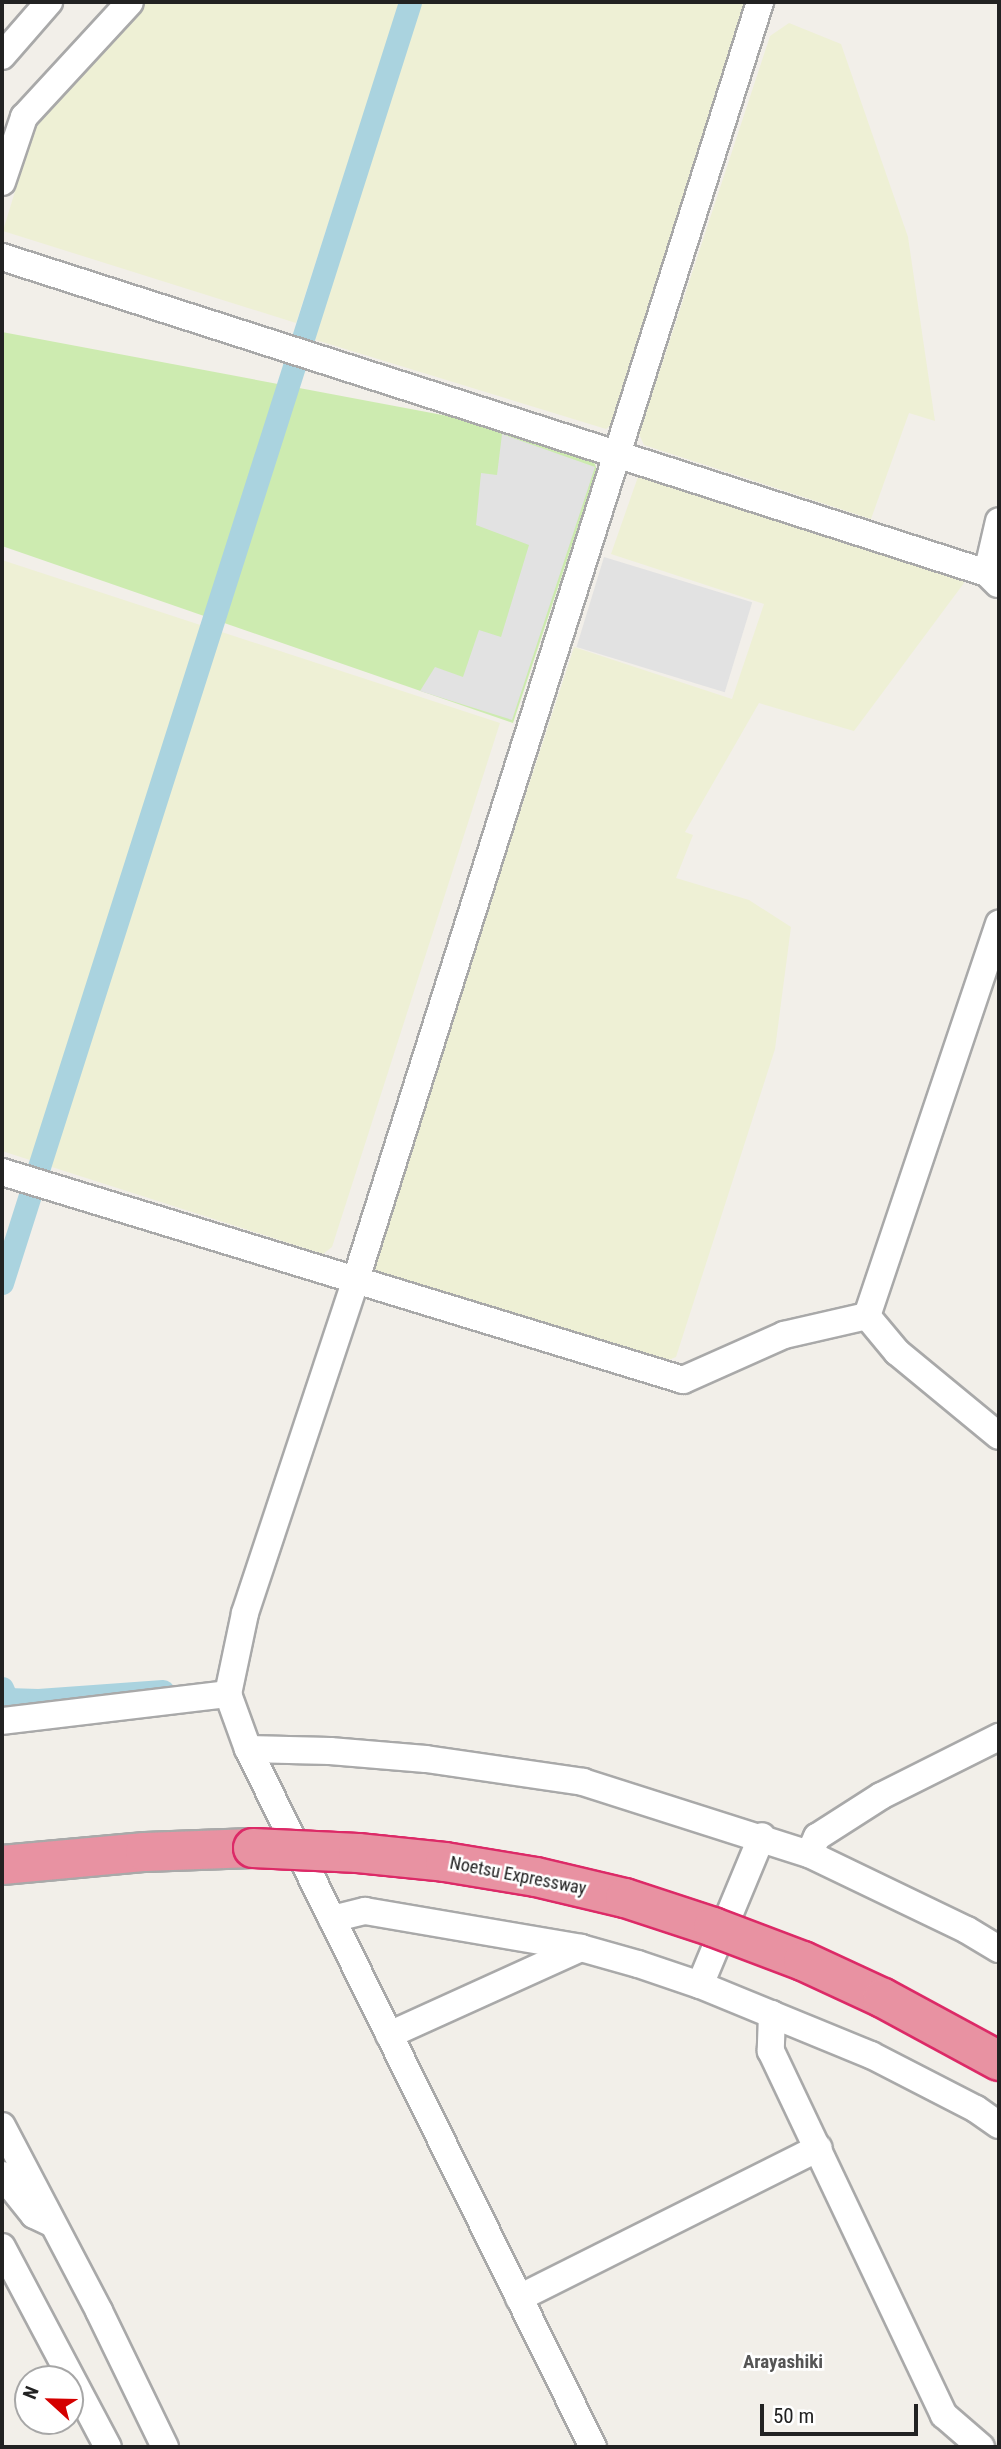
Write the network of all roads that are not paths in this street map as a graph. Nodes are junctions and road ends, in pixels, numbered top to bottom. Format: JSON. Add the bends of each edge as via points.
{"nodes":[{"id":1,"x":49,"y":2,"type":"edge"},
{"id":2,"x":130,"y":2,"type":"edge"},
{"id":3,"x":760,"y":2,"type":"edge"},
{"id":4,"x":2,"y":56,"type":"edge"},
{"id":5,"x":2,"y":182,"type":"edge"},
{"id":6,"x":2,"y":257,"type":"edge"},
{"id":7,"x":618,"y":453,"type":"junction"},
{"id":8,"x":999,"y":522,"type":"edge"},
{"id":9,"x":993,"y":579,"type":"edge"},
{"id":10,"x":999,"y":924,"type":"edge"},
{"id":11,"x":2,"y":1172,"type":"edge"},
{"id":12,"x":356,"y":1279,"type":"junction"},
{"id":13,"x":867,"y":1316,"type":"junction"},
{"id":14,"x":999,"y":1436,"type":"edge"},
{"id":15,"x":228,"y":1694,"type":"junction"},
{"id":16,"x":2,"y":1721,"type":"edge"},
{"id":17,"x":999,"y":1737,"type":"edge"},
{"id":18,"x":248,"y":1749,"type":"junction"},
{"id":19,"x":762,"y":1836,"type":"junction"},
{"id":20,"x":809,"y":1854,"type":"junction"},
{"id":21,"x":2,"y":1865,"type":"edge"},
{"id":22,"x":332,"y":1919,"type":"junction"},
{"id":23,"x":581,"y":1948,"type":"junction"},
{"id":24,"x":999,"y":1949,"type":"edge"},
{"id":25,"x":701,"y":1985,"type":"junction"},
{"id":26,"x":772,"y":2014,"type":"junction"},
{"id":27,"x":389,"y":2035,"type":"junction"},
{"id":28,"x":999,"y":2061,"type":"edge"},
{"id":29,"x":999,"y":2124,"type":"edge"},
{"id":30,"x":2,"y":2126,"type":"edge"},
{"id":31,"x":818,"y":2148,"type":"junction"},
{"id":32,"x":2,"y":2175,"type":"edge"},
{"id":33,"x":56,"y":2225,"type":"junction"},
{"id":34,"x":2,"y":2247,"type":"edge"},
{"id":35,"x":519,"y":2298,"type":"junction"},
{"id":36,"x":107,"y":2447,"type":"edge"},
{"id":37,"x":165,"y":2447,"type":"edge"},
{"id":38,"x":593,"y":2447,"type":"edge"},
{"id":39,"x":981,"y":2447,"type":"edge"}],
"edges":[{"from":1,"to":4,"type":"street"},
{"from":2,"to":5,"type":"street","via":[[24,117]]},
{"from":3,"to":7,"type":"street"},
{"from":6,"to":7,"type":"street"},
{"from":7,"to":9,"type":"street"},
{"from":7,"to":12,"type":"street","via":[[582,536],[581,599],[548,641]]},
{"from":8,"to":9,"type":"street"},
{"from":10,"to":13,"type":"street"},
{"from":11,"to":12,"type":"street"},
{"from":12,"to":13,"type":"street","via":[[683,1380],[784,1335]]},
{"from":12,"to":15,"type":"street","via":[[245,1613]]},
{"from":13,"to":14,"type":"street","via":[[897,1352]]},
{"from":15,"to":16,"type":"street"},
{"from":15,"to":18,"type":"street"},
{"from":17,"to":20,"type":"street","via":[[881,1796],[817,1837]]},
{"from":18,"to":19,"type":"street","via":[[426,1759],[583,1782]]},
{"from":18,"to":22,"type":"street"},
{"from":19,"to":20,"type":"street"},
{"from":19,"to":25,"type":"street"},
{"from":20,"to":24,"type":"street"},
{"from":21,"to":28,"type":"highway","name":"Noetsu Expressway","bridge":true,"via":[[253,1848],[358,1853],[536,1877],[625,1898],[803,1961]]},
{"from":22,"to":23,"type":"street","via":[[365,1912]]},
{"from":22,"to":27,"type":"street"},
{"from":23,"to":25,"type":"street"},
{"from":23,"to":27,"type":"street"},
{"from":25,"to":26,"type":"street"},
{"from":26,"to":29,"type":"street","via":[[871,2055]]},
{"from":26,"to":31,"type":"street","via":[[771,2052]]},
{"from":27,"to":35,"type":"street"},
{"from":30,"to":33,"type":"street"},
{"from":31,"to":35,"type":"street"},
{"from":31,"to":39,"type":"street","via":[[944,2415]]},
{"from":32,"to":33,"type":"street","via":[[34,2215]]},
{"from":33,"to":37,"type":"street"},
{"from":34,"to":36,"type":"street"},
{"from":35,"to":38,"type":"street"}]}
